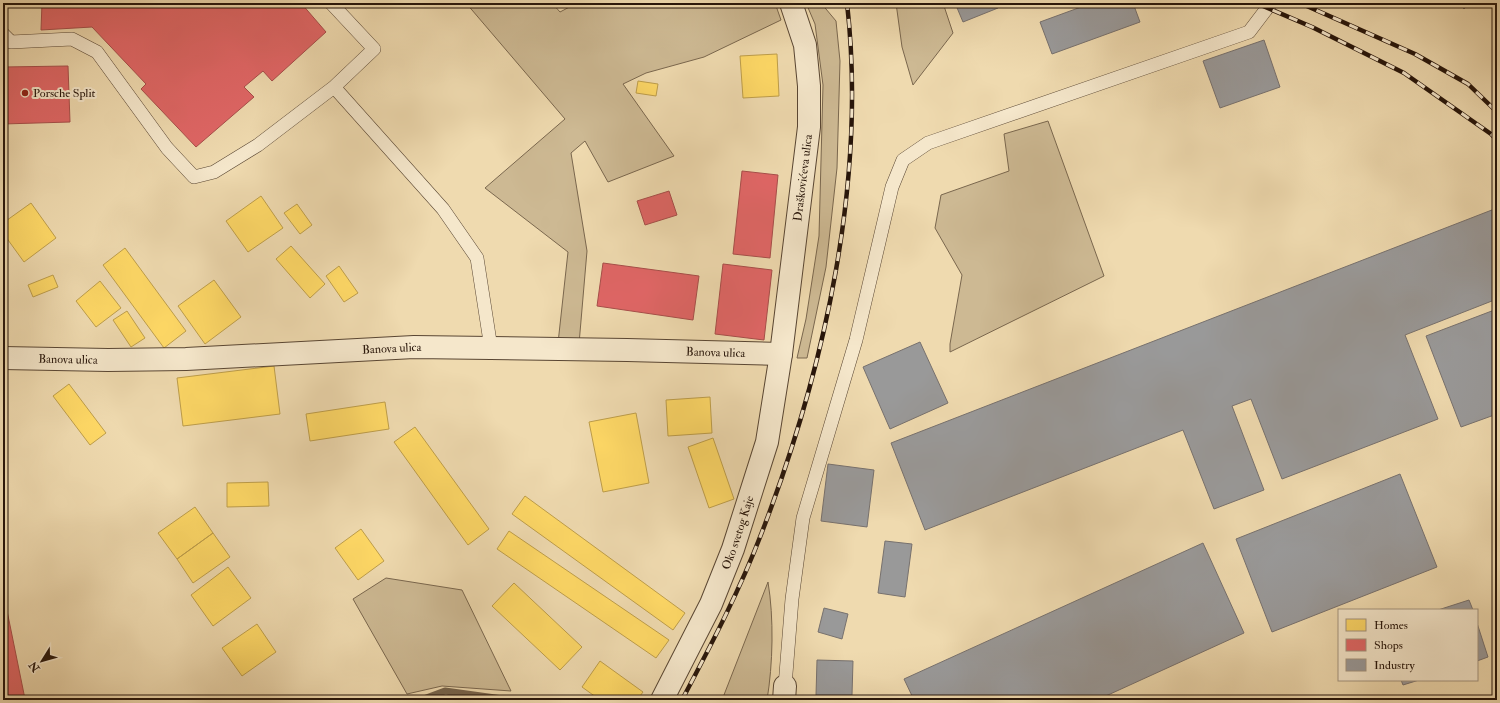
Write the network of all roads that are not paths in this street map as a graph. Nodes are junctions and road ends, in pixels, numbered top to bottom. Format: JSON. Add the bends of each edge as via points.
{"nodes":[{"id":1,"x":331,"y":3,"type":"edge"},
{"id":2,"x":791,"y":3,"type":"edge"},
{"id":3,"x":1271,"y":3,"type":"edge"},
{"id":4,"x":3,"y":34,"type":"edge"},
{"id":5,"x":334,"y":87,"type":"junction"},
{"id":6,"x":491,"y":348,"type":"junction"},
{"id":7,"x":782,"y":354,"type":"junction"},
{"id":8,"x":3,"y":358,"type":"edge"},
{"id":9,"x":785,"y":693,"type":"edge"},
{"id":10,"x":662,"y":700,"type":"edge"}],
"edges":[{"from":1,"to":5,"type":"lane","via":[[374,49]]},
{"from":2,"to":7,"type":"street","name":"Draškovićeva ulica","via":[[805,45],[810,127]]},
{"from":3,"to":9,"type":"lane","via":[[1249,32],[928,143],[903,160],[892,187],[856,340],[803,518],[792,599]]},
{"from":4,"to":5,"type":"lane","via":[[11,42],[72,39],[96,52],[167,148],[194,177],[214,172],[258,145]]},
{"from":5,"to":6,"type":"lane","via":[[443,209],[476,258]]},
{"from":6,"to":7,"type":"street","name":"Banova ulica"},
{"from":6,"to":8,"type":"street","name":"Banova ulica","via":[[414,347],[186,359]]},
{"from":7,"to":10,"type":"street","name":"Oko svetog Kaje","via":[[767,442],[733,549],[711,604]]}]}
